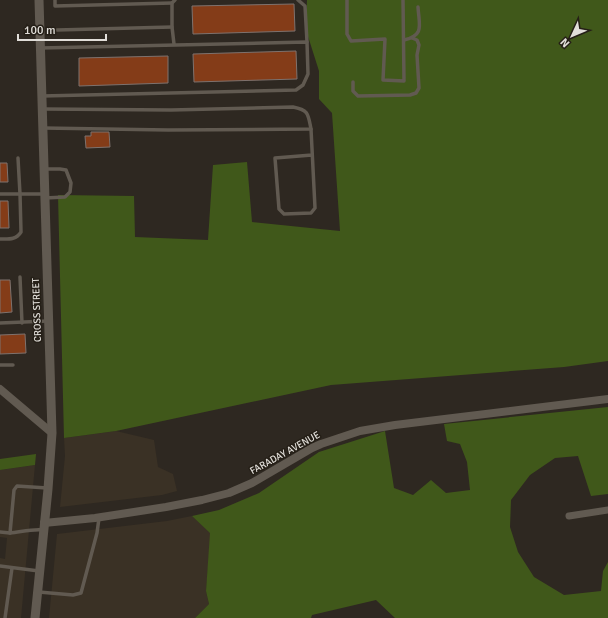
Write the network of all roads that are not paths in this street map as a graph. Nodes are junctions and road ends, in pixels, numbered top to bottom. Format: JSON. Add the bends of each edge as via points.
{"nodes":[{"id":1,"x":39,"y":0,"type":"edge"},
{"id":2,"x":55,"y":0,"type":"edge"},
{"id":3,"x":298,"y":0,"type":"edge"},
{"id":4,"x":347,"y":0,"type":"edge"},
{"id":5,"x":403,"y":0,"type":"edge"},
{"id":6,"x":164,"y":1,"type":"edge"},
{"id":7,"x":174,"y":1,"type":"edge"},
{"id":8,"x":418,"y":7,"type":"dead end"},
{"id":9,"x":172,"y":27,"type":"junction"},
{"id":10,"x":57,"y":30,"type":"dead end"},
{"id":11,"x":412,"y":38,"type":"junction"},
{"id":12,"x":404,"y":40,"type":"junction"},
{"id":13,"x":307,"y":42,"type":"junction"},
{"id":14,"x":174,"y":44,"type":"junction"},
{"id":15,"x":40,"y":48,"type":"junction"},
{"id":16,"x":353,"y":82,"type":"dead end"},
{"id":17,"x":41,"y":96,"type":"junction"},
{"id":18,"x":42,"y":110,"type":"junction"},
{"id":19,"x":42,"y":128,"type":"junction"},
{"id":20,"x":311,"y":129,"type":"junction"},
{"id":21,"x":312,"y":155,"type":"junction"},
{"id":22,"x":18,"y":158,"type":"dead end"},
{"id":23,"x":44,"y":169,"type":"junction"},
{"id":24,"x":0,"y":194,"type":"edge"},
{"id":25,"x":20,"y":194,"type":"junction"},
{"id":26,"x":44,"y":196,"type":"junction"},
{"id":27,"x":0,"y":239,"type":"edge"},
{"id":28,"x":20,"y":277,"type":"dead end"},
{"id":29,"x":48,"y":321,"type":"junction"},
{"id":30,"x":0,"y":323,"type":"edge"},
{"id":31,"x":22,"y":323,"type":"junction"},
{"id":32,"x":0,"y":365,"type":"edge"},
{"id":33,"x":13,"y":365,"type":"dead end"},
{"id":34,"x":0,"y":389,"type":"edge"},
{"id":35,"x":608,"y":399,"type":"edge"},
{"id":36,"x":52,"y":433,"type":"junction"},
{"id":37,"x":48,"y":489,"type":"junction"},
{"id":38,"x":608,"y":510,"type":"edge"},
{"id":39,"x":569,"y":516,"type":"dead end"},
{"id":40,"x":99,"y":517,"type":"junction"},
{"id":41,"x":44,"y":527,"type":"junction"},
{"id":42,"x":0,"y":532,"type":"edge"},
{"id":43,"x":10,"y":534,"type":"junction"},
{"id":44,"x":0,"y":566,"type":"edge"},
{"id":45,"x":12,"y":568,"type":"junction"},
{"id":46,"x":40,"y":572,"type":"junction"},
{"id":47,"x":38,"y":592,"type":"junction"},
{"id":48,"x":5,"y":618,"type":"edge"},
{"id":49,"x":35,"y":618,"type":"edge"}],
"edges":[{"from":1,"to":15,"type":"main road","name":"CROSS STREET"},
{"from":2,"to":6,"type":"lane","via":[[55,6]]},
{"from":3,"to":13,"type":"lane","via":[[305,6]]},
{"from":4,"to":12,"type":"lane","via":[[347,34],[351,41],[385,40],[383,80],[404,81]]},
{"from":5,"to":12,"type":"lane"},
{"from":6,"to":7,"type":"lane"},
{"from":7,"to":9,"type":"lane"},
{"from":8,"to":11,"type":"lane","via":[[419,30]]},
{"from":9,"to":10,"type":"lane"},
{"from":9,"to":14,"type":"lane"},
{"from":11,"to":12,"type":"lane"},
{"from":11,"to":16,"type":"lane","via":[[417,40],[419,45],[419,88],[416,94],[358,96],[353,91]]},
{"from":13,"to":14,"type":"lane"},
{"from":13,"to":17,"type":"lane","via":[[308,74],[303,85],[296,90]]},
{"from":14,"to":15,"type":"lane"},
{"from":15,"to":17,"type":"main road","name":"CROSS STREET"},
{"from":17,"to":18,"type":"main road","name":"CROSS STREET"},
{"from":18,"to":19,"type":"main road","name":"CROSS STREET"},
{"from":18,"to":20,"type":"lane","via":[[293,107],[303,109],[308,114]]},
{"from":19,"to":20,"type":"lane"},
{"from":19,"to":23,"type":"main road","name":"CROSS STREET"},
{"from":20,"to":21,"type":"lane"},
{"from":21,"to":21,"type":"lane","via":[[315,208],[311,213],[284,214],[279,209],[275,158]]},
{"from":22,"to":25,"type":"lane"},
{"from":23,"to":26,"type":"main road","name":"CROSS STREET"},
{"from":23,"to":26,"type":"lane","via":[[66,170],[71,183],[70,192],[65,197]]},
{"from":24,"to":25,"type":"lane"},
{"from":25,"to":26,"type":"lane"},
{"from":25,"to":27,"type":"lane","via":[[21,232],[14,239]]},
{"from":26,"to":29,"type":"main road","name":"CROSS STREET"},
{"from":28,"to":31,"type":"lane"},
{"from":29,"to":31,"type":"lane"},
{"from":29,"to":36,"type":"main road","name":"CROSS STREET"},
{"from":30,"to":31,"type":"lane"},
{"from":32,"to":33,"type":"lane"},
{"from":34,"to":36,"type":"street"},
{"from":35,"to":40,"type":"street","name":"FARADAY AVENUE","via":[[389,425],[360,431],[312,448],[252,483],[229,493],[166,507]]},
{"from":36,"to":37,"type":"main road","name":"CROSS STREET"},
{"from":37,"to":41,"type":"main road","name":"CROSS STREET"},
{"from":37,"to":43,"type":"lane","via":[[16,486]]},
{"from":38,"to":39,"type":"street"},
{"from":40,"to":41,"type":"street","name":"FARADAY AVENUE"},
{"from":40,"to":47,"type":"lane","via":[[81,593],[73,595]]},
{"from":41,"to":43,"type":"lane"},
{"from":41,"to":46,"type":"main road","name":"CROSS STREET"},
{"from":42,"to":43,"type":"lane"},
{"from":44,"to":45,"type":"lane"},
{"from":45,"to":46,"type":"lane"},
{"from":45,"to":48,"type":"lane"},
{"from":46,"to":47,"type":"main road","name":"CROSS STREET"},
{"from":47,"to":49,"type":"main road","name":"CROSS STREET"}]}
